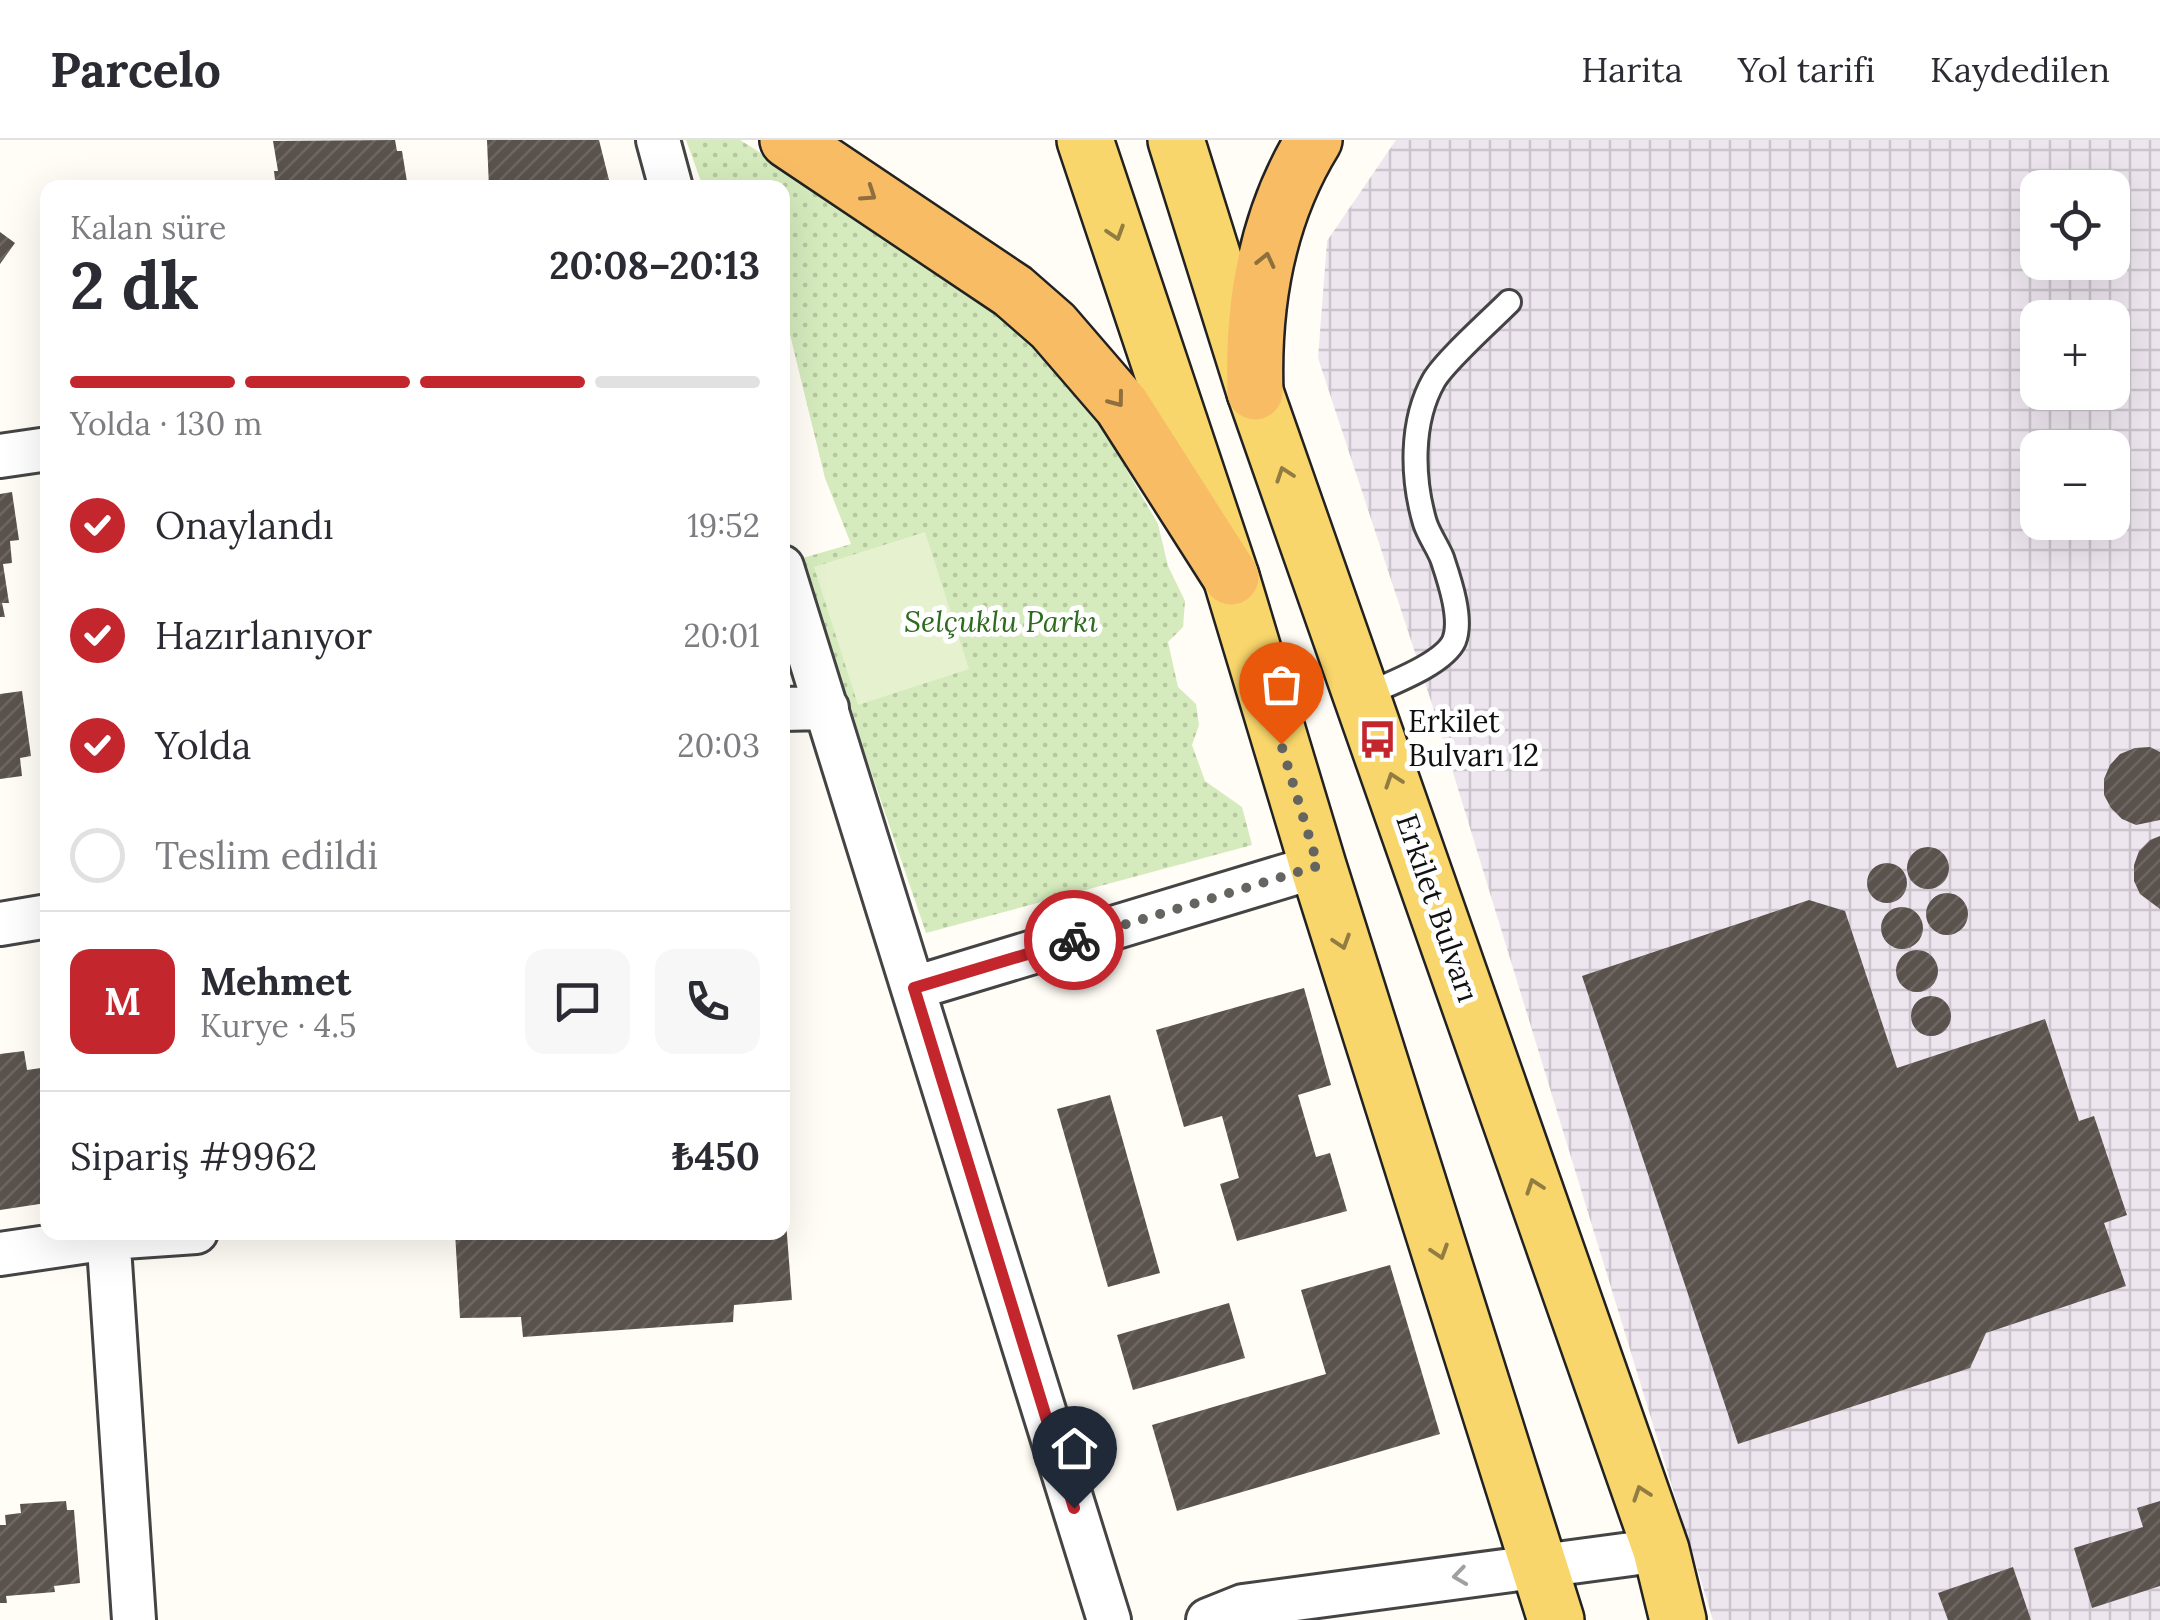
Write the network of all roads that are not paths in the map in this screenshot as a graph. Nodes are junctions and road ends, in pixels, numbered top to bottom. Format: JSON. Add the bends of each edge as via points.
{"nodes":[{"id":1,"x":658,"y":140,"type":"edge"},
{"id":2,"x":788,"y":140,"type":"edge"},
{"id":3,"x":1085,"y":140,"type":"edge"},
{"id":4,"x":1176,"y":140,"type":"edge"},
{"id":5,"x":1314,"y":140,"type":"edge"},
{"id":6,"x":669,"y":180,"type":"edge"},
{"id":7,"x":1508,"y":302,"type":"dead end"},
{"id":8,"x":1255,"y":392,"type":"junction"},
{"id":9,"x":40,"y":449,"type":"edge"},
{"id":10,"x":0,"y":456,"type":"edge"},
{"id":11,"x":1231,"y":576,"type":"junction"},
{"id":12,"x":790,"y":593,"type":"edge"},
{"id":13,"x":1363,"y":696,"type":"junction"},
{"id":14,"x":827,"y":708,"type":"junction"},
{"id":15,"x":790,"y":709,"type":"edge"},
{"id":16,"x":1318,"y":866,"type":"junction"},
{"id":17,"x":40,"y":917,"type":"edge"},
{"id":18,"x":0,"y":924,"type":"edge"},
{"id":19,"x":914,"y":988,"type":"junction"},
{"id":20,"x":80,"y":1240,"type":"edge"},
{"id":21,"x":108,"y":1240,"type":"edge"},
{"id":22,"x":0,"y":1254,"type":"edge"},
{"id":23,"x":1661,"y":1550,"type":"junction"},
{"id":24,"x":1538,"y":1565,"type":"junction"},
{"id":25,"x":134,"y":1620,"type":"edge"},
{"id":26,"x":1109,"y":1620,"type":"edge"},
{"id":27,"x":1208,"y":1620,"type":"edge"},
{"id":28,"x":1556,"y":1620,"type":"edge"},
{"id":29,"x":1678,"y":1620,"type":"edge"}],
"edges":[{"from":1,"to":6,"type":"street"},
{"from":2,"to":11,"type":"highway","one_way":true,"via":[[1013,291],[1053,326],[1122,406]]},
{"from":3,"to":11,"type":"main road","one_way":true},
{"from":4,"to":8,"type":"main road","name":"Erkilet Bulvarı"},
{"from":8,"to":5,"type":"highway","one_way":true,"via":[[1262,274],[1287,194]]},
{"from":7,"to":13,"type":"lane","via":[[1435,379],[1420,421],[1415,479],[1451,594],[1454,640],[1415,673]]},
{"from":13,"to":8,"type":"main road","name":"Erkilet Bulvarı","one_way":true},
{"from":9,"to":10,"type":"street"},
{"from":11,"to":16,"type":"main road"},
{"from":12,"to":14,"type":"street"},
{"from":23,"to":13,"type":"main road","name":"Erkilet Bulvarı","one_way":true},
{"from":14,"to":15,"type":"street"},
{"from":14,"to":19,"type":"street"},
{"from":16,"to":19,"type":"street"},
{"from":16,"to":24,"type":"main road","one_way":true},
{"from":17,"to":18,"type":"street"},
{"from":19,"to":26,"type":"street"},
{"from":20,"to":22,"type":"street"},
{"from":21,"to":25,"type":"street"},
{"from":23,"to":24,"type":"street"},
{"from":23,"to":29,"type":"main road","name":"Erkilet Bulvarı"},
{"from":24,"to":27,"type":"street","one_way":true,"via":[[1243,1606]]},
{"from":24,"to":28,"type":"main road"}]}
